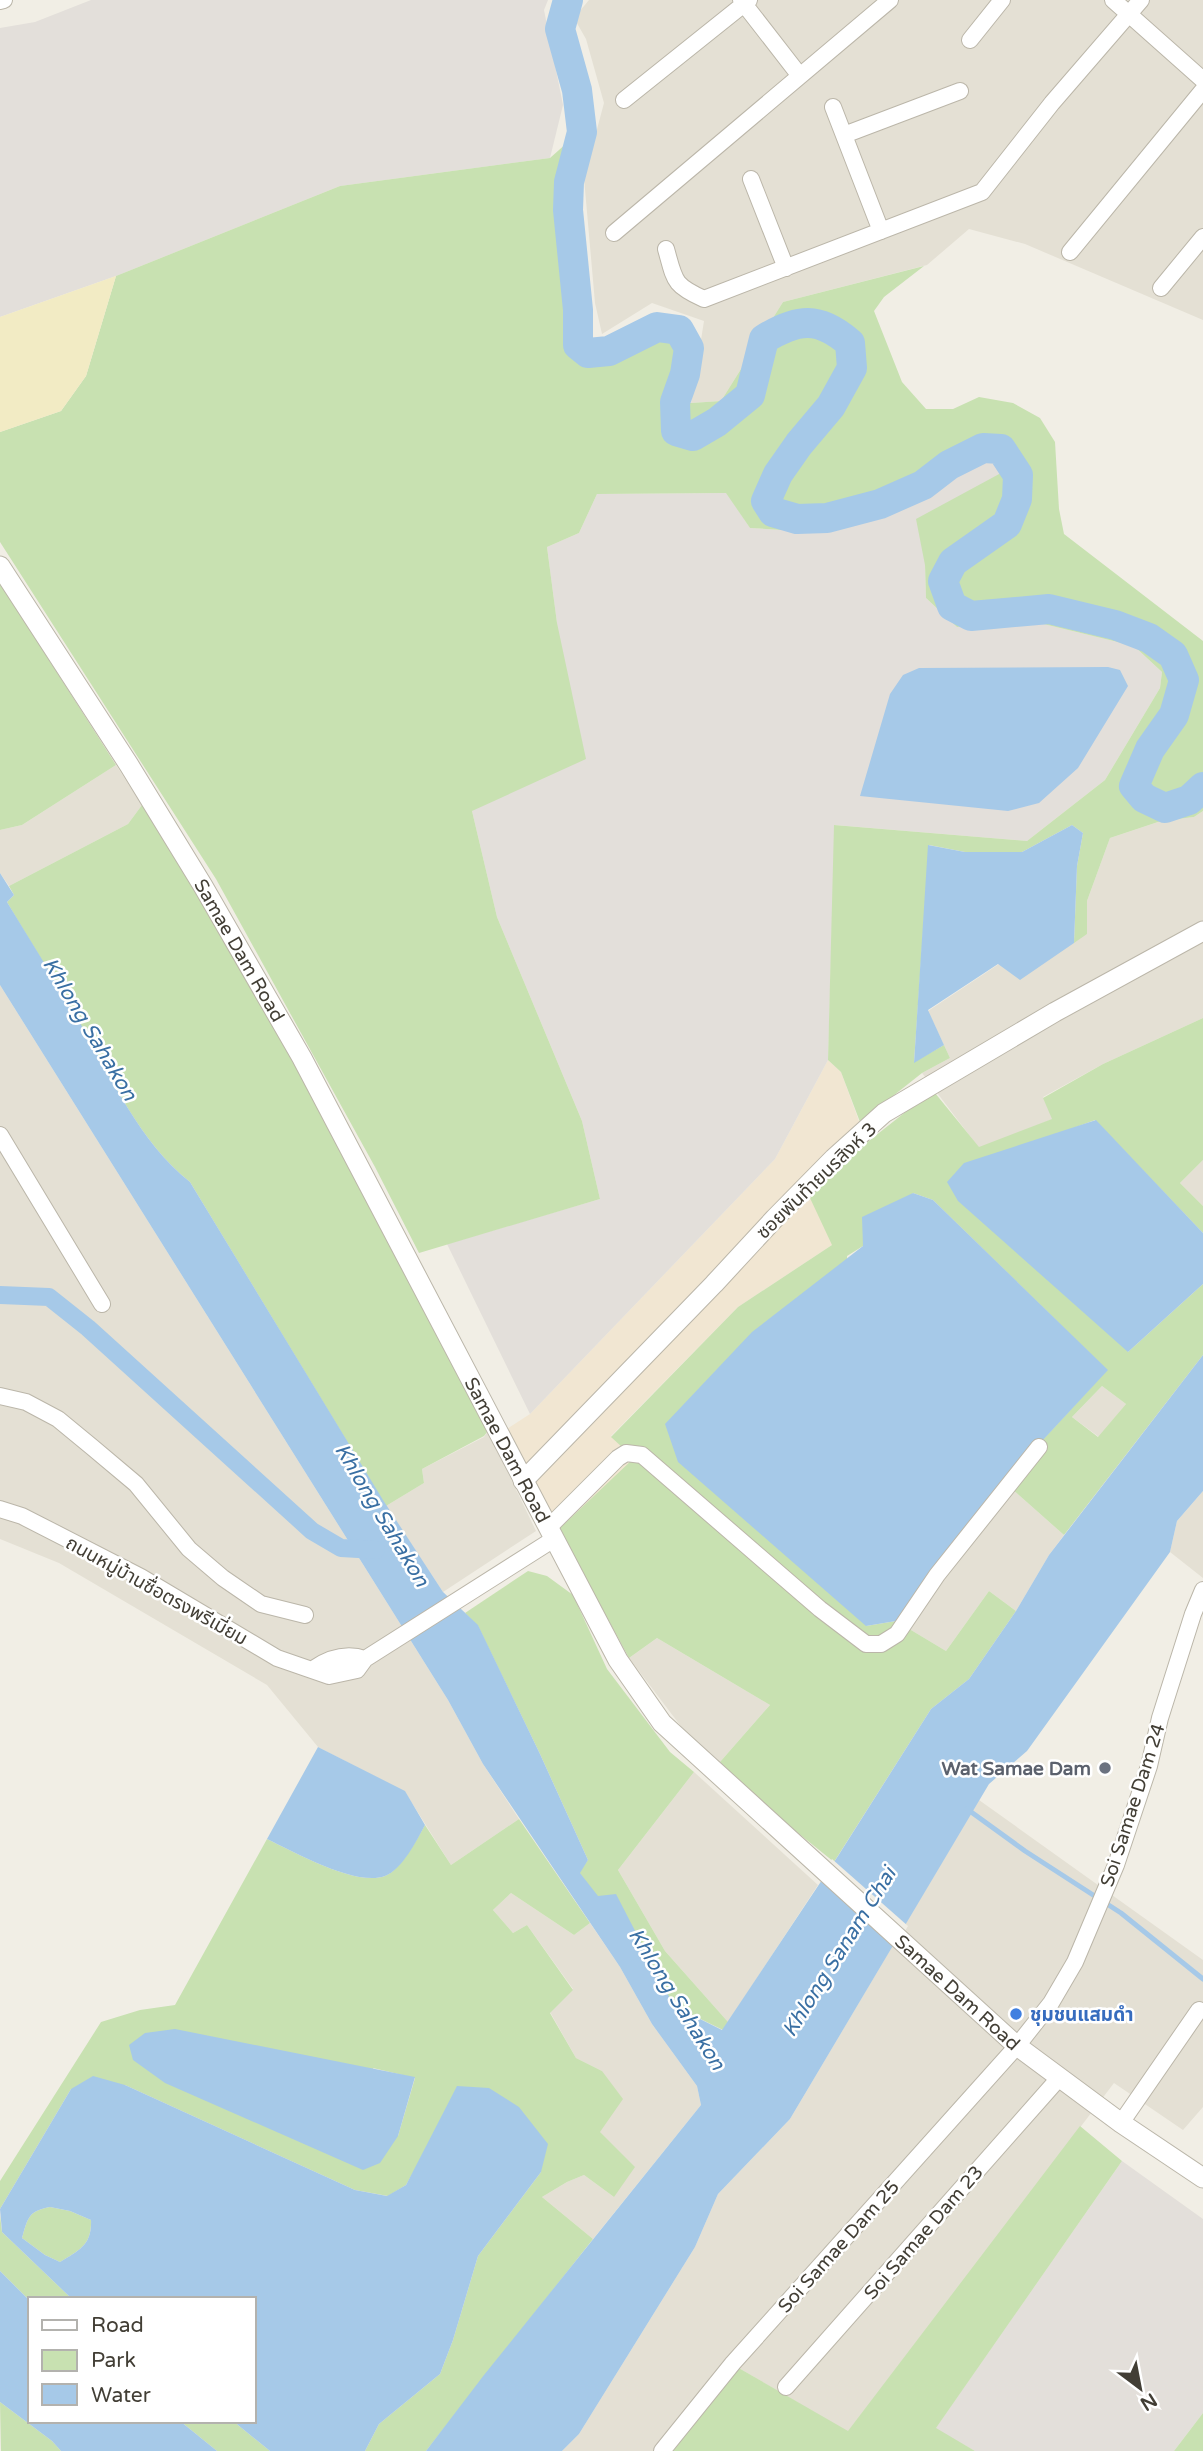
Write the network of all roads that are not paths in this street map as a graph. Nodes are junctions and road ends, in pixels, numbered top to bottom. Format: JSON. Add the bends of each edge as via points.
{"nodes":[{"id":1,"x":890,"y":0,"type":"edge"},
{"id":2,"x":1002,"y":0,"type":"edge"},
{"id":3,"x":1113,"y":0,"type":"edge"},
{"id":4,"x":1141,"y":0,"type":"edge"},
{"id":5,"x":745,"y":1,"type":"edge"},
{"id":6,"x":1129,"y":13,"type":"junction"},
{"id":7,"x":970,"y":40,"type":"dead end"},
{"id":8,"x":800,"y":76,"type":"junction"},
{"id":9,"x":1203,"y":80,"type":"edge"},
{"id":10,"x":1203,"y":90,"type":"edge"},
{"id":11,"x":960,"y":91,"type":"dead end"},
{"id":12,"x":624,"y":100,"type":"dead end"},
{"id":13,"x":833,"y":107,"type":"dead end"},
{"id":14,"x":844,"y":135,"type":"junction"},
{"id":15,"x":751,"y":179,"type":"dead end"},
{"id":16,"x":881,"y":231,"type":"junction"},
{"id":17,"x":614,"y":233,"type":"dead end"},
{"id":18,"x":1203,"y":237,"type":"edge"},
{"id":19,"x":666,"y":249,"type":"dead end"},
{"id":20,"x":1070,"y":252,"type":"dead end"},
{"id":21,"x":786,"y":268,"type":"junction"},
{"id":22,"x":1161,"y":288,"type":"dead end"},
{"id":23,"x":0,"y":566,"type":"edge"},
{"id":24,"x":1203,"y":931,"type":"edge"},
{"id":25,"x":0,"y":1135,"type":"edge"},
{"id":26,"x":102,"y":1304,"type":"dead end"},
{"id":27,"x":0,"y":1396,"type":"edge"},
{"id":28,"x":1039,"y":1447,"type":"dead end"},
{"id":29,"x":523,"y":1480,"type":"junction"},
{"id":30,"x":0,"y":1509,"type":"edge"},
{"id":31,"x":551,"y":1533,"type":"junction"},
{"id":32,"x":1203,"y":1590,"type":"edge"},
{"id":33,"x":305,"y":1615,"type":"dead end"},
{"id":34,"x":1199,"y":2010,"type":"dead end"},
{"id":35,"x":1017,"y":2046,"type":"junction"},
{"id":36,"x":1060,"y":2077,"type":"junction"},
{"id":37,"x":1121,"y":2123,"type":"junction"},
{"id":38,"x":1203,"y":2178,"type":"edge"},
{"id":39,"x":786,"y":2387,"type":"dead end"},
{"id":40,"x":662,"y":2451,"type":"edge"}],
"edges":[{"from":1,"to":8,"type":"street"},
{"from":2,"to":7,"type":"street"},
{"from":3,"to":6,"type":"street"},
{"from":4,"to":6,"type":"street"},
{"from":5,"to":8,"type":"street"},
{"from":5,"to":12,"type":"street"},
{"from":6,"to":9,"type":"street"},
{"from":6,"to":16,"type":"street","via":[[982,192]]},
{"from":8,"to":17,"type":"street"},
{"from":10,"to":20,"type":"street"},
{"from":11,"to":14,"type":"street"},
{"from":13,"to":14,"type":"street"},
{"from":14,"to":16,"type":"street"},
{"from":15,"to":21,"type":"street"},
{"from":16,"to":21,"type":"street"},
{"from":18,"to":22,"type":"street"},
{"from":19,"to":21,"type":"street","via":[[676,282],[704,299]]},
{"from":23,"to":29,"type":"street","name":"Samae Dam Road","via":[[136,776],[302,1058]]},
{"from":24,"to":29,"type":"street","name":"ซอยพันท้ายนรสิงห์ 3","via":[[884,1114],[834,1158]]},
{"from":25,"to":26,"type":"street"},
{"from":27,"to":33,"type":"street","via":[[26,1402],[58,1419],[136,1484],[189,1549],[223,1578],[261,1604]]},
{"from":28,"to":31,"type":"street","name":"ถนนหมู่บ้านซื่อตรงพรีเมี่ยม","via":[[937,1575],[897,1634],[881,1644],[866,1644],[820,1609],[642,1455],[626,1453],[618,1458]]},
{"from":29,"to":31,"type":"street","name":"Samae Dam Road"},
{"from":30,"to":31,"type":"street","name":"ถนนหมู่บ้านซื่อตรงพรีเมี่ยม","via":[[141,1577],[276,1658],[313,1669],[325,1661],[354,1655],[365,1658]]},
{"from":31,"to":35,"type":"street","name":"Samae Dam Road","via":[[618,1660],[662,1723]]},
{"from":32,"to":35,"type":"street","name":"Soi Samae Dam 24","via":[[1116,1864],[1075,1962],[1051,2003]]},
{"from":34,"to":37,"type":"street"},
{"from":35,"to":36,"type":"street","name":"Samae Dam Road"},
{"from":35,"to":40,"type":"street","name":"Soi Samae Dam 25","via":[[733,2363]]},
{"from":36,"to":37,"type":"street","name":"Samae Dam Road"},
{"from":36,"to":39,"type":"street","name":"Soi Samae Dam 23"},
{"from":37,"to":38,"type":"street","name":"Samae Dam Road"}]}
